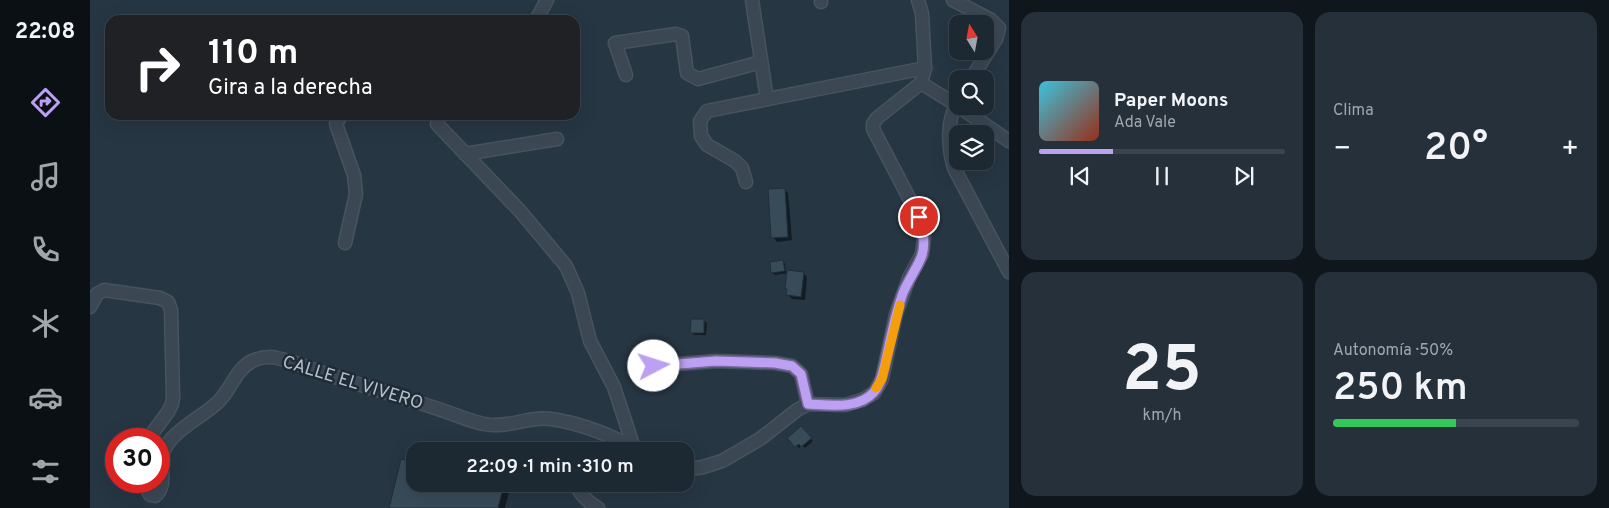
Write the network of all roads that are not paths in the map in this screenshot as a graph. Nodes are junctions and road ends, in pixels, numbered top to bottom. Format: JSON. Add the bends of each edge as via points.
{"nodes":[{"id":1,"x":547,"y":0,"type":"edge"},
{"id":2,"x":752,"y":0,"type":"edge"},
{"id":3,"x":918,"y":0,"type":"edge"},
{"id":4,"x":953,"y":0,"type":"edge"},
{"id":5,"x":539,"y":15,"type":"edge"},
{"id":6,"x":762,"y":62,"type":"junction"},
{"id":7,"x":925,"y":68,"type":"junction"},
{"id":8,"x":977,"y":70,"type":"edge"},
{"id":9,"x":626,"y":75,"type":"dead end"},
{"id":10,"x":921,"y":83,"type":"junction"},
{"id":11,"x":767,"y":99,"type":"junction"},
{"id":12,"x":949,"y":99,"type":"edge"},
{"id":13,"x":952,"y":115,"type":"edge"},
{"id":14,"x":972,"y":115,"type":"edge"},
{"id":15,"x":338,"y":120,"type":"edge"},
{"id":16,"x":437,"y":124,"type":"dead end"},
{"id":17,"x":557,"y":139,"type":"dead end"},
{"id":18,"x":1009,"y":141,"type":"edge"},
{"id":19,"x":466,"y":154,"type":"junction"},
{"id":20,"x":746,"y":182,"type":"dead end"},
{"id":21,"x":345,"y":243,"type":"dead end"},
{"id":22,"x":1009,"y":272,"type":"edge"},
{"id":23,"x":90,"y":308,"type":"edge"},
{"id":24,"x":654,"y":366,"type":"dead end"},
{"id":25,"x":808,"y":404,"type":"junction"},
{"id":26,"x":156,"y":428,"type":"edge"},
{"id":27,"x":170,"y":442,"type":"edge"},
{"id":28,"x":622,"y":442,"type":"edge"},
{"id":29,"x":633,"y":442,"type":"edge"},
{"id":30,"x":694,"y":468,"type":"edge"},
{"id":31,"x":579,"y":492,"type":"edge"},
{"id":32,"x":598,"y":508,"type":"edge"}],
"edges":[{"from":1,"to":5,"type":"street"},
{"from":2,"to":6,"type":"street"},
{"from":3,"to":7,"type":"street","via":[[922,14]]},
{"from":4,"to":8,"type":"street","via":[[991,20],[999,28],[996,39]]},
{"from":6,"to":9,"type":"street","via":[[698,79],[687,73],[682,36],[676,34],[615,43]]},
{"from":6,"to":11,"type":"street"},
{"from":7,"to":10,"type":"street"},
{"from":7,"to":11,"type":"street"},
{"from":10,"to":12,"type":"street"},
{"from":10,"to":25,"type":"street","via":[[877,118],[873,129],[919,217],[924,238],[922,254],[896,314],[882,379],[874,393],[862,400],[844,405]]},
{"from":11,"to":20,"type":"street","via":[[707,111],[700,121],[701,136],[707,146],[735,161],[742,168]]},
{"from":13,"to":22,"type":"street","via":[[950,152],[954,168]]},
{"from":14,"to":18,"type":"street"},
{"from":15,"to":21,"type":"street","via":[[336,124],[354,175],[356,194]]},
{"from":16,"to":19,"type":"street"},
{"from":17,"to":19,"type":"street"},
{"from":19,"to":29,"type":"street","via":[[566,266],[578,293],[590,341],[614,387]]},
{"from":23,"to":26,"type":"street","via":[[97,294],[104,290],[160,298],[170,305],[173,397],[168,412]]},
{"from":24,"to":25,"type":"street","via":[[716,361],[792,366],[801,374]]},
{"from":25,"to":30,"type":"street","via":[[760,439],[722,461]]},
{"from":27,"to":28,"type":"street","name":"CALLE EL VIVERO","via":[[221,400],[243,367],[262,358],[277,358],[478,422],[494,425],[550,418]]},
{"from":31,"to":32,"type":"street"}]}
